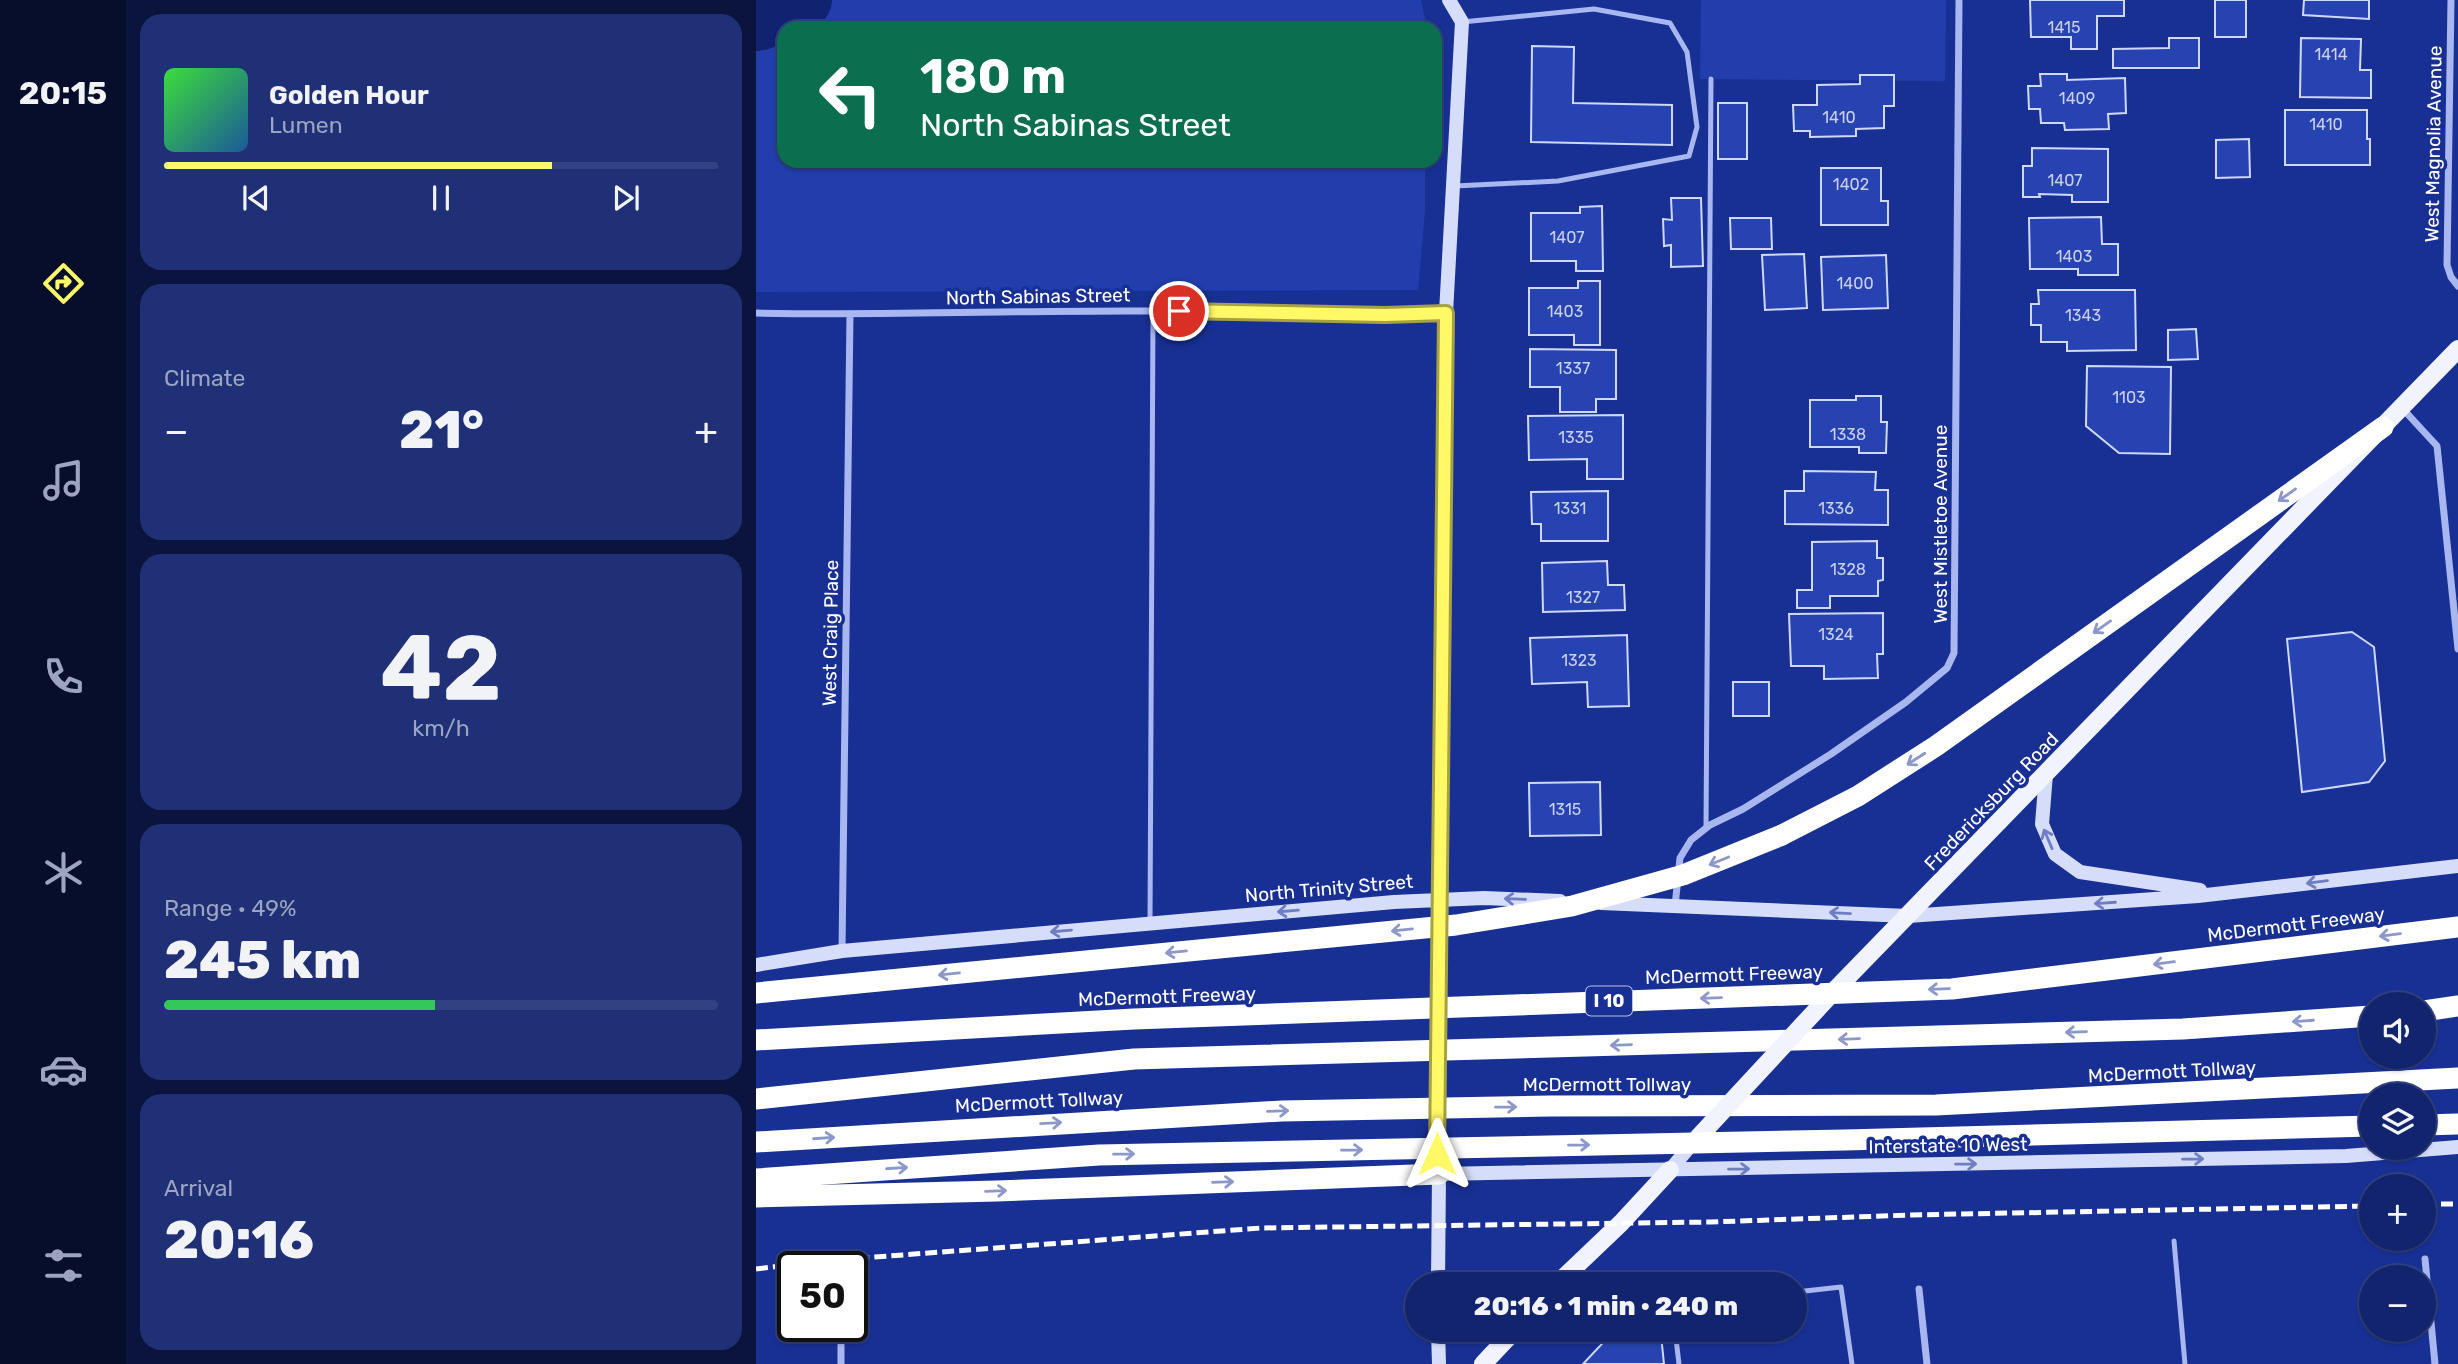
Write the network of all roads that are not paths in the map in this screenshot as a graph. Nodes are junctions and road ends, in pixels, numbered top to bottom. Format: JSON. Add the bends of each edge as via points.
{"nodes":[{"id":1,"x":1449,"y":0,"type":"edge"},
{"id":2,"x":1959,"y":0,"type":"edge"},
{"id":3,"x":2451,"y":0,"type":"edge"},
{"id":4,"x":1462,"y":22,"type":"junction"},
{"id":5,"x":1711,"y":79,"type":"dead end"},
{"id":6,"x":1452,"y":186,"type":"junction"},
{"id":7,"x":2458,"y":286,"type":"edge"},
{"id":8,"x":1153,"y":310,"type":"junction"},
{"id":9,"x":756,"y":313,"type":"edge"},
{"id":10,"x":1446,"y":313,"type":"junction"},
{"id":11,"x":850,"y":314,"type":"junction"},
{"id":12,"x":2458,"y":349,"type":"edge"},
{"id":13,"x":2402,"y":407,"type":"junction"},
{"id":14,"x":2383,"y":427,"type":"junction"},
{"id":15,"x":2458,"y":649,"type":"edge"},
{"id":16,"x":2046,"y":774,"type":"junction"},
{"id":17,"x":1706,"y":828,"type":"junction"},
{"id":18,"x":2458,"y":866,"type":"edge"},
{"id":19,"x":2222,"y":893,"type":"junction"},
{"id":20,"x":1439,"y":899,"type":"junction"},
{"id":21,"x":1675,"y":906,"type":"junction"},
{"id":22,"x":1908,"y":916,"type":"junction"},
{"id":23,"x":1150,"y":923,"type":"junction"},
{"id":24,"x":2458,"y":927,"type":"edge"},
{"id":25,"x":842,"y":951,"type":"junction"},
{"id":26,"x":756,"y":965,"type":"edge"},
{"id":27,"x":756,"y":993,"type":"edge"},
{"id":28,"x":2458,"y":1006,"type":"edge"},
{"id":29,"x":2436,"y":1009,"type":"edge"},
{"id":30,"x":2359,"y":1017,"type":"edge"},
{"id":31,"x":756,"y":1040,"type":"edge"},
{"id":32,"x":2458,"y":1078,"type":"edge"},
{"id":33,"x":756,"y":1099,"type":"edge"},
{"id":34,"x":2458,"y":1124,"type":"edge"},
{"id":35,"x":2436,"y":1125,"type":"edge"},
{"id":36,"x":2359,"y":1126,"type":"edge"},
{"id":37,"x":756,"y":1142,"type":"edge"},
{"id":38,"x":1692,"y":1144,"type":"joint"},
{"id":39,"x":2458,"y":1147,"type":"edge"},
{"id":40,"x":1670,"y":1170,"type":"junction"},
{"id":41,"x":1439,"y":1174,"type":"junction"},
{"id":42,"x":756,"y":1179,"type":"edge"},
{"id":43,"x":756,"y":1197,"type":"edge"},
{"id":44,"x":2174,"y":1241,"type":"dead end"},
{"id":45,"x":2425,"y":1259,"type":"dead end"},
{"id":46,"x":1438,"y":1272,"type":"edge"},
{"id":47,"x":1570,"y":1272,"type":"edge"},
{"id":48,"x":1919,"y":1289,"type":"dead end"},
{"id":49,"x":1807,"y":1291,"type":"edge"},
{"id":50,"x":841,"y":1342,"type":"edge"},
{"id":51,"x":1438,"y":1342,"type":"edge"},
{"id":52,"x":1504,"y":1342,"type":"edge"},
{"id":53,"x":1676,"y":1342,"type":"edge"},
{"id":54,"x":841,"y":1364,"type":"edge"},
{"id":55,"x":1439,"y":1364,"type":"edge"},
{"id":56,"x":1483,"y":1364,"type":"edge"},
{"id":57,"x":1679,"y":1364,"type":"edge"},
{"id":58,"x":1852,"y":1364,"type":"edge"},
{"id":59,"x":1927,"y":1364,"type":"edge"},
{"id":60,"x":2185,"y":1364,"type":"edge"},
{"id":61,"x":2435,"y":1364,"type":"edge"}],
"edges":[{"from":1,"to":4,"type":"main road"},
{"from":2,"to":17,"type":"street","name":"West Mistletoe Avenue","via":[[1954,653],[1948,668],[1906,702],[1831,754]]},
{"from":3,"to":7,"type":"street","name":"West Magnolia Avenue","via":[[2447,265]]},
{"from":4,"to":6,"type":"main road"},
{"from":4,"to":6,"type":"lane","via":[[1594,9],[1670,23],[1687,52],[1697,127],[1689,156],[1558,181]]},
{"from":5,"to":17,"type":"lane"},
{"from":6,"to":10,"type":"main road"},
{"from":8,"to":10,"type":"street","name":"North Sabinas Street"},
{"from":8,"to":11,"type":"street","name":"North Sabinas Street"},
{"from":8,"to":23,"type":"lane"},
{"from":9,"to":11,"type":"street","name":"North Sabinas Street"},
{"from":10,"to":20,"type":"main road"},
{"from":11,"to":25,"type":"street","name":"West Craig Place"},
{"from":12,"to":13,"type":"main road","name":"Fredericksburg Road"},
{"from":13,"to":14,"type":"main road","name":"Fredericksburg Road"},
{"from":13,"to":15,"type":"street","via":[[2437,446]]},
{"from":14,"to":16,"type":"main road","name":"Fredericksburg Road"},
{"from":14,"to":27,"type":"highway","one_way":true,"bridge":true,"via":[[1936,746],[1858,796],[1782,835],[1683,875],[1572,906],[1469,923]]},
{"from":19,"to":16,"type":"main road","one_way":true,"via":[[2080,872],[2055,854],[2042,824]]},
{"from":16,"to":22,"type":"main road","name":"Fredericksburg Road"},
{"from":17,"to":21,"type":"street","name":"West Mistletoe Avenue","via":[[1680,858]]},
{"from":18,"to":19,"type":"main road","one_way":true},
{"from":19,"to":22,"type":"main road","one_way":true},
{"from":21,"to":20,"type":"main road","name":"North Trinity Street","one_way":true},
{"from":20,"to":23,"type":"main road","name":"North Trinity Street","one_way":true},
{"from":20,"to":41,"type":"main road","bridge":true},
{"from":22,"to":21,"type":"main road","name":"North Trinity Street","one_way":true},
{"from":22,"to":38,"type":"main road","name":"Fredericksburg Road","bridge":true},
{"from":23,"to":25,"type":"main road","name":"North Trinity Street","one_way":true},
{"from":24,"to":31,"type":"highway","name":"McDermott Freeway","number":"I 10","one_way":true,"bridge":true,"via":[[1952,989],[1134,1019]]},
{"from":25,"to":26,"type":"main road","name":"North Trinity Street"},
{"from":28,"to":29,"type":"highway"},
{"from":30,"to":33,"type":"highway","name":"McDermott Tollway","one_way":true,"via":[[2169,1030],[1134,1059]]},
{"from":37,"to":32,"type":"highway","name":"McDermott Tollway","one_way":true,"via":[[1282,1111],[1936,1105]]},
{"from":34,"to":35,"type":"highway"},
{"from":42,"to":36,"type":"highway","one_way":true,"bridge":true,"via":[[1099,1155]]},
{"from":38,"to":40,"type":"main road","name":"Fredericksburg Road"},
{"from":40,"to":39,"type":"main road","name":"Interstate 10 West","one_way":true,"via":[[2346,1156]]},
{"from":40,"to":41,"type":"main road","name":"Interstate 10 West"},
{"from":40,"to":47,"type":"main road","name":"Fredericksburg Road"},
{"from":43,"to":41,"type":"highway","one_way":true},
{"from":41,"to":46,"type":"main road"},
{"from":44,"to":60,"type":"lane"},
{"from":45,"to":61,"type":"street"},
{"from":48,"to":59,"type":"street"},
{"from":49,"to":58,"type":"lane","via":[[1842,1287]]},
{"from":50,"to":54,"type":"street"},
{"from":51,"to":55,"type":"main road"},
{"from":52,"to":56,"type":"main road"},
{"from":53,"to":57,"type":"lane"}]}
